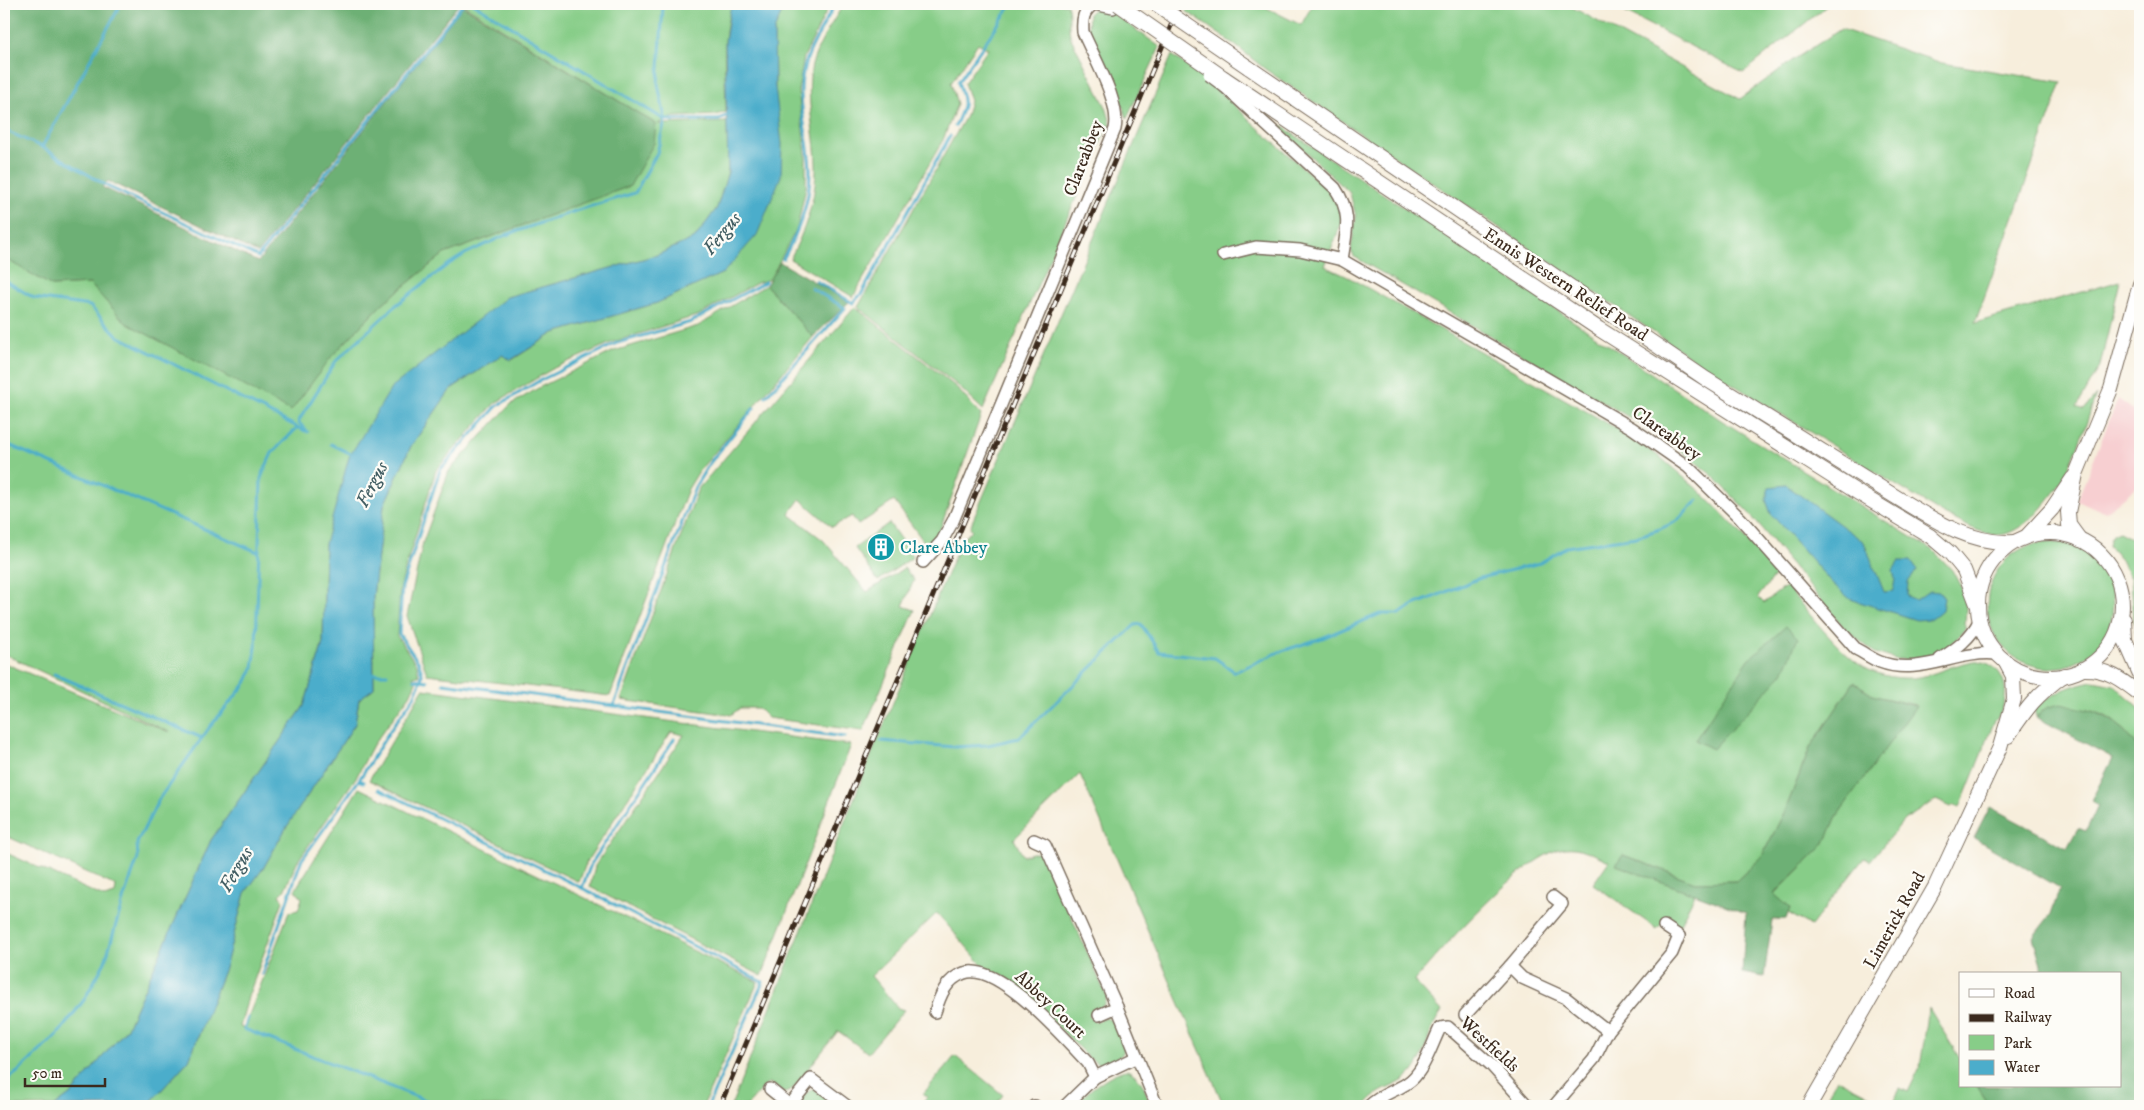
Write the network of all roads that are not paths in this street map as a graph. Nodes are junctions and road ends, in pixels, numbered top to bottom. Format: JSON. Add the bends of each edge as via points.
{"nodes":[{"id":1,"x":1156,"y":4,"type":"edge"},
{"id":2,"x":1116,"y":6,"type":"edge"},
{"id":3,"x":1225,"y":83,"type":"junction"},
{"id":4,"x":1224,"y":255,"type":"dead end"},
{"id":5,"x":1342,"y":260,"type":"junction"},
{"id":6,"x":2140,"y":284,"type":"edge"},
{"id":7,"x":2137,"y":308,"type":"edge"},
{"id":8,"x":2076,"y":474,"type":"junction"},
{"id":9,"x":2020,"y":539,"type":"junction"},
{"id":10,"x":2080,"y":540,"type":"junction"},
{"id":11,"x":923,"y":562,"type":"dead end"},
{"id":12,"x":1977,"y":604,"type":"junction"},
{"id":13,"x":2123,"y":606,"type":"junction"},
{"id":14,"x":1979,"y":621,"type":"junction"},
{"id":15,"x":2000,"y":657,"type":"junction"},
{"id":16,"x":1935,"y":663,"type":"junction"},
{"id":17,"x":2083,"y":669,"type":"junction"},
{"id":18,"x":2140,"y":674,"type":"edge"},
{"id":19,"x":2064,"y":675,"type":"junction"},
{"id":20,"x":2140,"y":694,"type":"edge"},
{"id":21,"x":2000,"y":746,"type":"junction"},
{"id":22,"x":1034,"y":840,"type":"dead end"},
{"id":23,"x":1553,"y":897,"type":"dead end"},
{"id":24,"x":1664,"y":926,"type":"dead end"},
{"id":25,"x":1510,"y":966,"type":"junction"},
{"id":26,"x":1117,"y":1007,"type":"junction"},
{"id":27,"x":935,"y":1012,"type":"dead end"},
{"id":28,"x":1099,"y":1015,"type":"dead end"},
{"id":29,"x":1464,"y":1015,"type":"dead end"},
{"id":30,"x":1608,"y":1031,"type":"junction"},
{"id":31,"x":1137,"y":1057,"type":"junction"},
{"id":32,"x":1095,"y":1077,"type":"junction"},
{"id":33,"x":770,"y":1089,"type":"dead end"},
{"id":34,"x":791,"y":1105,"type":"edge"},
{"id":35,"x":847,"y":1106,"type":"edge"},
{"id":36,"x":1065,"y":1106,"type":"edge"},
{"id":37,"x":1157,"y":1106,"type":"edge"},
{"id":38,"x":1369,"y":1106,"type":"edge"},
{"id":39,"x":1528,"y":1106,"type":"edge"},
{"id":40,"x":1554,"y":1106,"type":"edge"},
{"id":41,"x":1809,"y":1106,"type":"edge"}],
"edges":[{"from":1,"to":9,"type":"main road","name":"Ennis Western Relief Road","bridge":true,"via":[[1698,373],[1896,498],[1964,535],[1998,543]]},
{"from":2,"to":3,"type":"main road","name":"Ennis Western Relief Road","bridge":true},
{"from":2,"to":11,"type":"street","name":"Clareabbey","via":[[1094,4],[1087,8],[1082,20],[1083,32],[1115,105],[1115,129],[953,521]]},
{"from":3,"to":5,"type":"street","via":[[1335,188],[1347,213]]},
{"from":3,"to":12,"type":"main road","name":"Ennis Western Relief Road","via":[[1599,329],[1930,536],[1964,570]]},
{"from":4,"to":5,"type":"street","name":"Clareabbey","via":[[1256,248],[1300,250]]},
{"from":5,"to":16,"type":"street","name":"Clareabbey","via":[[1632,428],[1688,467],[1740,518],[1856,648],[1880,662],[1895,666]]},
{"from":6,"to":7,"type":"main road"},
{"from":7,"to":8,"type":"main road","via":[[2111,389]]},
{"from":8,"to":9,"type":"main road","via":[[2052,509]]},
{"from":8,"to":10,"type":"main road","via":[[2068,512],[2069,525]]},
{"from":9,"to":10,"type":"main road","via":[[2050,534]]},
{"from":9,"to":12,"type":"main road","via":[[1996,557],[1987,569]]},
{"from":10,"to":13,"type":"main road","via":[[2109,565],[2121,591]]},
{"from":12,"to":14,"type":"main road"},
{"from":13,"to":17,"type":"main road","via":[[2115,638],[2106,651]]},
{"from":13,"to":18,"type":"main road","via":[[2126,640]]},
{"from":14,"to":15,"type":"main road"},
{"from":14,"to":16,"type":"street","name":"Clareabbey","via":[[1974,631]]},
{"from":15,"to":16,"type":"street","name":"Clareabbey","via":[[1981,652]]},
{"from":15,"to":19,"type":"main road","via":[[2026,672]]},
{"from":15,"to":21,"type":"main road","via":[[2013,676],[2014,699]]},
{"from":17,"to":19,"type":"main road"},
{"from":17,"to":20,"type":"main road","via":[[2110,673]]},
{"from":19,"to":21,"type":"main road","via":[[2030,703]]},
{"from":21,"to":41,"type":"main road","name":"Limerick Road","via":[[1934,887]]},
{"from":22,"to":26,"type":"street","via":[[1045,845]]},
{"from":23,"to":25,"type":"street","name":"Westfields","via":[[1562,904]]},
{"from":24,"to":30,"type":"street","via":[[1678,936],[1672,953]]},
{"from":25,"to":29,"type":"street","name":"Westfields"},
{"from":25,"to":30,"type":"street","via":[[1522,978],[1566,998]]},
{"from":26,"to":28,"type":"street","name":"Abbey Court"},
{"from":26,"to":31,"type":"street"},
{"from":27,"to":32,"type":"street","name":"Abbey Court","via":[[940,995],[950,982],[964,972],[983,973],[1021,996],[1088,1063]]},
{"from":30,"to":40,"type":"street","via":[[1594,1060]]},
{"from":31,"to":32,"type":"street"},
{"from":31,"to":37,"type":"street"},
{"from":32,"to":36,"type":"street"},
{"from":33,"to":34,"type":"street"},
{"from":34,"to":35,"type":"street","via":[[811,1079]]},
{"from":38,"to":39,"type":"street","name":"Westfields","via":[[1414,1077],[1440,1028],[1448,1027],[1491,1065]]}]}
